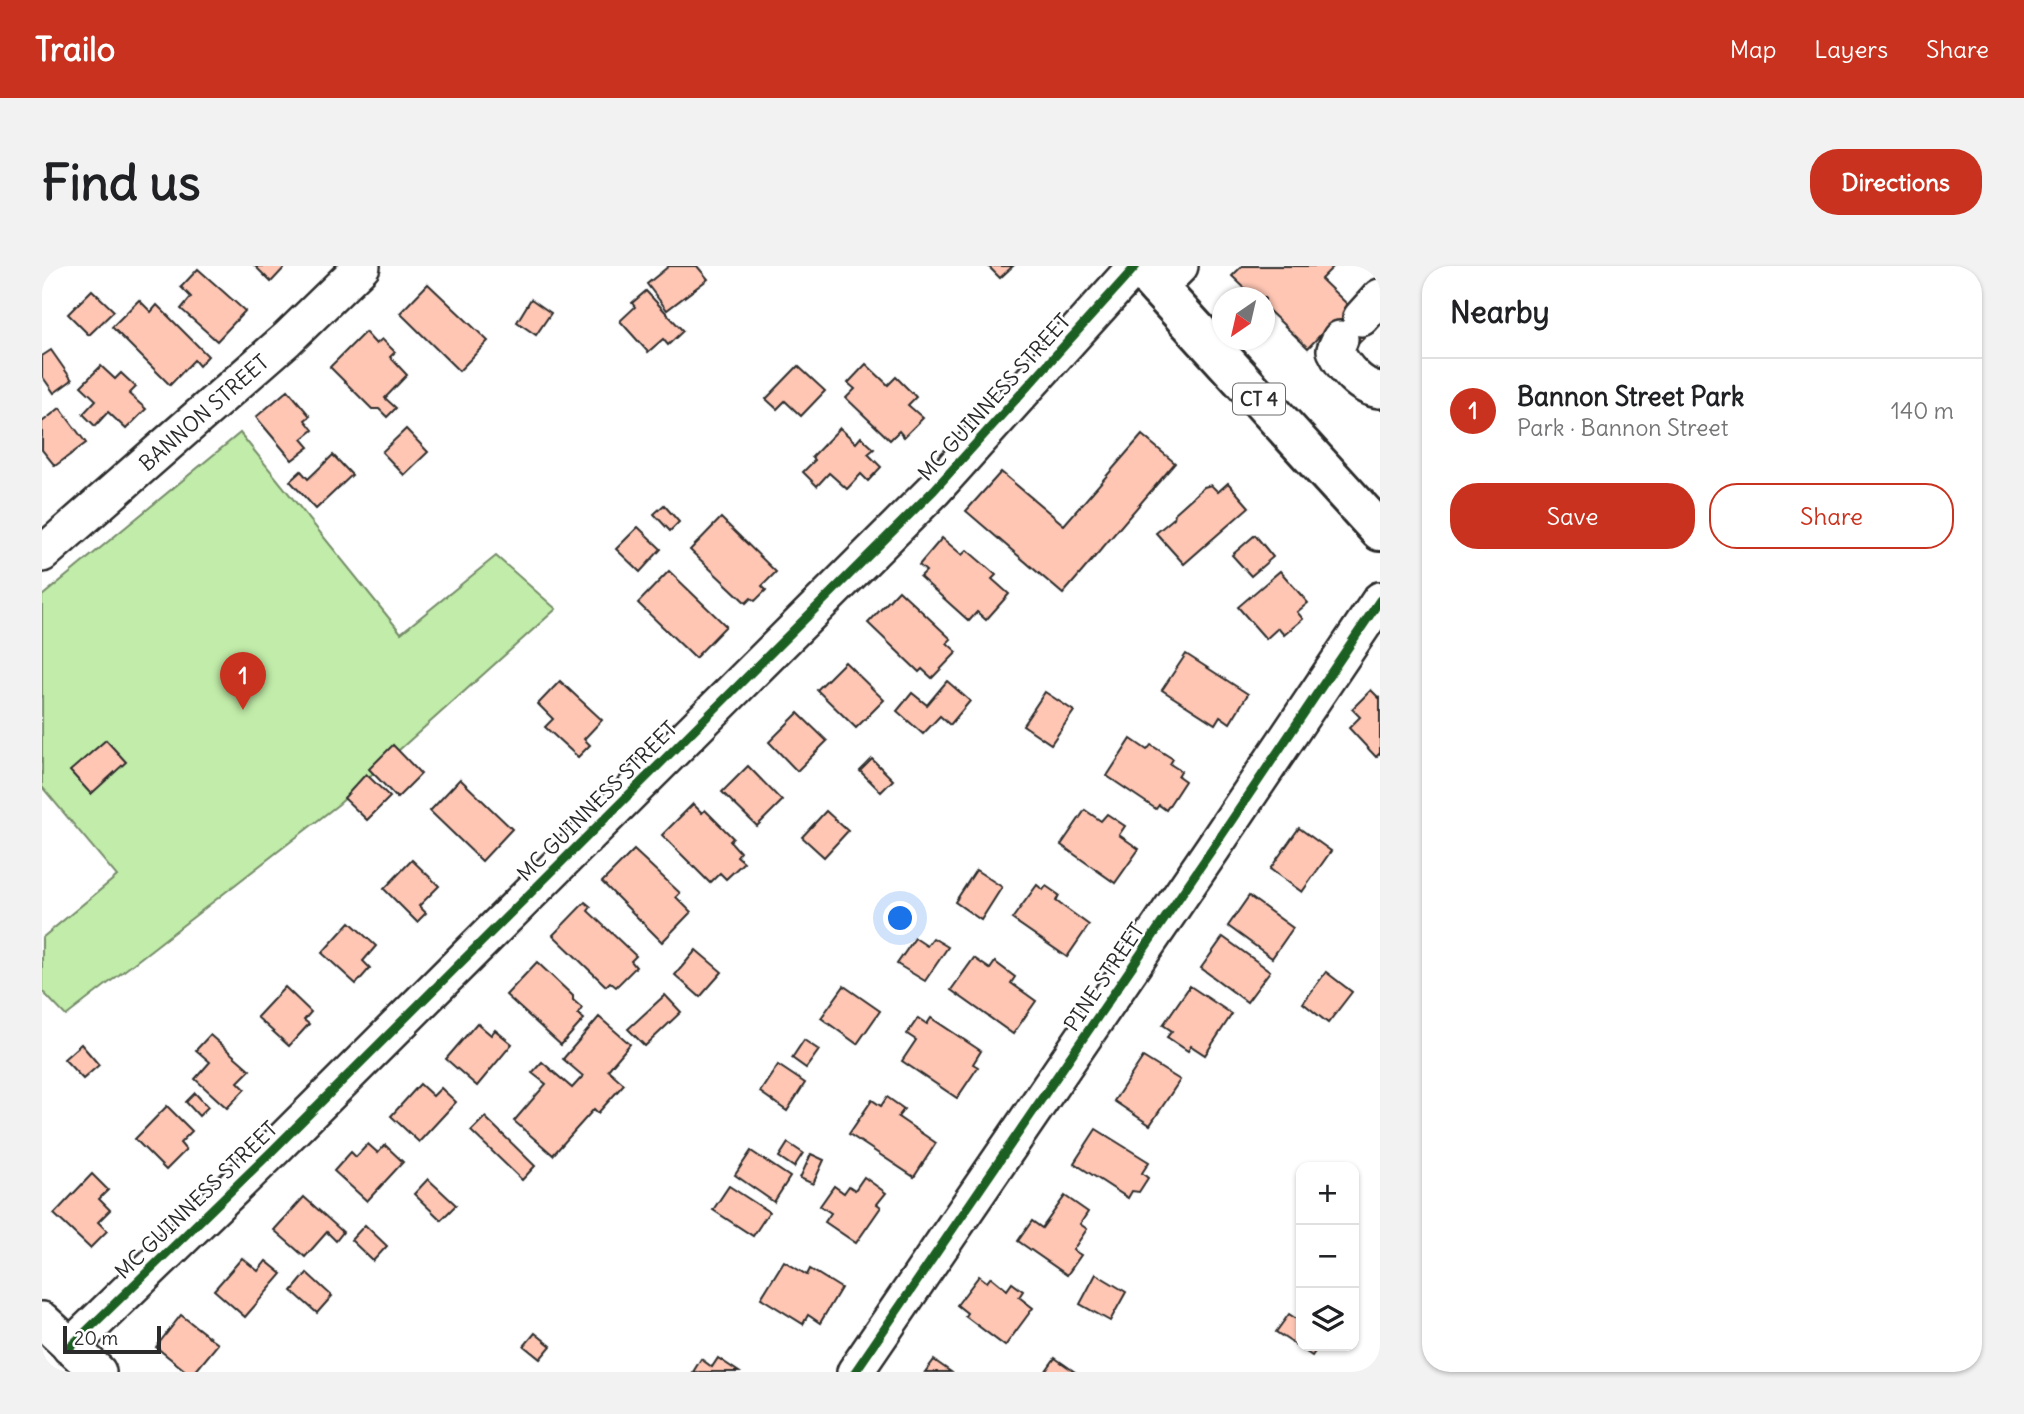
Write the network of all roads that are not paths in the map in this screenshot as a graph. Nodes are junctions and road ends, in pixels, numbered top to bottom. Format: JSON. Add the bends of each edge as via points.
{"nodes":[{"id":1,"x":362,"y":266,"type":"edge"},
{"id":2,"x":1153,"y":272,"type":"edge"},
{"id":3,"x":1360,"y":318,"type":"edge"},
{"id":4,"x":1380,"y":390,"type":"edge"},
{"id":5,"x":1380,"y":531,"type":"edge"},
{"id":6,"x":42,"y":554,"type":"edge"},
{"id":7,"x":1380,"y":600,"type":"edge"},
{"id":8,"x":42,"y":1320,"type":"edge"},
{"id":9,"x":70,"y":1347,"type":"junction"},
{"id":10,"x":98,"y":1372,"type":"edge"},
{"id":11,"x":855,"y":1372,"type":"edge"}],
"edges":[{"from":1,"to":6,"type":"street","name":"BANNON STREET","via":[[287,339]]},
{"from":2,"to":5,"type":"main road","number":"CT 4"},
{"from":2,"to":9,"type":"street","name":"MC GUINNESS STREET"},
{"from":3,"to":4,"type":"street","via":[[1335,350],[1356,378]]},
{"from":7,"to":11,"type":"street","name":"PINE STREET"},
{"from":8,"to":9,"type":"street"},
{"from":9,"to":10,"type":"street"}]}
